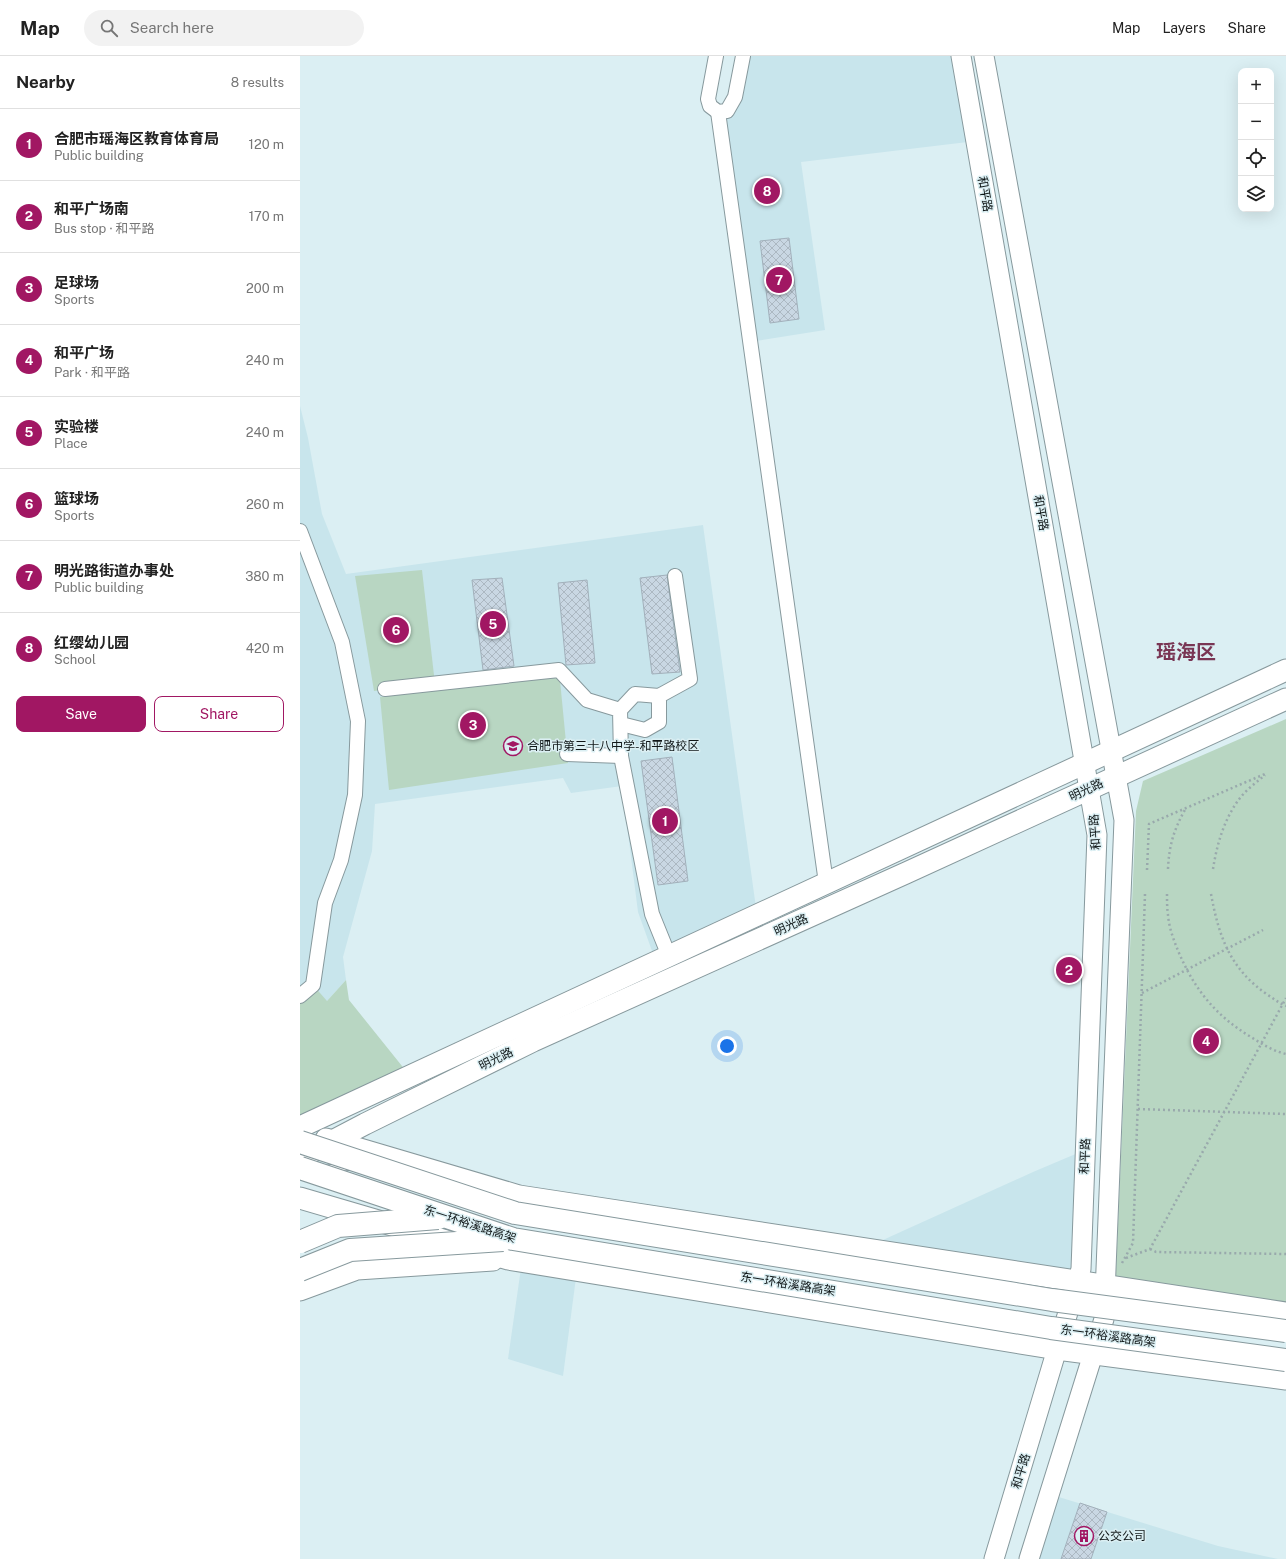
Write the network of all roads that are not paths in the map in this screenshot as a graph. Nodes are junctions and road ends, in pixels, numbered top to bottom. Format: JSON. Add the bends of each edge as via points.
{"nodes":[{"id":1,"x":716,"y":56,"type":"edge"},
{"id":2,"x":743,"y":56,"type":"edge"},
{"id":3,"x":961,"y":56,"type":"edge"},
{"id":4,"x":984,"y":56,"type":"edge"},
{"id":5,"x":718,"y":112,"type":"junction"},
{"id":6,"x":300,"y":531,"type":"edge"},
{"id":7,"x":675,"y":576,"type":"dead end"},
{"id":8,"x":1286,"y":670,"type":"edge"},
{"id":9,"x":385,"y":690,"type":"dead end"},
{"id":10,"x":658,"y":696,"type":"junction"},
{"id":11,"x":1286,"y":699,"type":"edge"},
{"id":12,"x":620,"y":710,"type":"junction"},
{"id":13,"x":621,"y":724,"type":"junction"},
{"id":14,"x":1111,"y":751,"type":"junction"},
{"id":15,"x":567,"y":754,"type":"dead end"},
{"id":16,"x":621,"y":756,"type":"junction"},
{"id":17,"x":1085,"y":763,"type":"junction"},
{"id":18,"x":1116,"y":776,"type":"junction"},
{"id":19,"x":1090,"y":788,"type":"junction"},
{"id":20,"x":826,"y":883,"type":"junction"},
{"id":21,"x":669,"y":956,"type":"junction"},
{"id":22,"x":300,"y":996,"type":"edge"},
{"id":23,"x":300,"y":1128,"type":"edge"},
{"id":24,"x":332,"y":1141,"type":"junction"},
{"id":25,"x":300,"y":1142,"type":"edge"},
{"id":26,"x":300,"y":1158,"type":"edge"},
{"id":27,"x":397,"y":1160,"type":"junction"},
{"id":28,"x":300,"y":1168,"type":"edge"},
{"id":29,"x":300,"y":1173,"type":"edge"},
{"id":30,"x":300,"y":1198,"type":"edge"},
{"id":31,"x":515,"y":1213,"type":"junction"},
{"id":32,"x":300,"y":1242,"type":"edge"},
{"id":33,"x":511,"y":1249,"type":"junction"},
{"id":34,"x":300,"y":1270,"type":"edge"},
{"id":35,"x":1078,"y":1281,"type":"junction"},
{"id":36,"x":1105,"y":1285,"type":"junction"},
{"id":37,"x":300,"y":1290,"type":"edge"},
{"id":38,"x":1286,"y":1313,"type":"edge"},
{"id":39,"x":1286,"y":1331,"type":"edge"},
{"id":40,"x":1057,"y":1349,"type":"junction"},
{"id":41,"x":1093,"y":1354,"type":"junction"},
{"id":42,"x":1286,"y":1360,"type":"edge"},
{"id":43,"x":1286,"y":1380,"type":"edge"},
{"id":44,"x":994,"y":1559,"type":"edge"},
{"id":45,"x":1029,"y":1559,"type":"edge"}],
"edges":[{"from":1,"to":5,"type":"street","via":[[708,99],[710,106]]},
{"from":2,"to":5,"type":"street","via":[[735,97],[727,111]]},
{"from":3,"to":17,"type":"main road","name":"和平路"},
{"from":4,"to":14,"type":"main road","name":"和平路"},
{"from":5,"to":20,"type":"street"},
{"from":6,"to":22,"type":"street","via":[[342,642],[358,721],[355,795],[341,860],[325,902],[313,985]]},
{"from":7,"to":10,"type":"street","via":[[690,679]]},
{"from":8,"to":14,"type":"main road","name":"明光路"},
{"from":9,"to":12,"type":"street","via":[[559,670],[587,700]]},
{"from":10,"to":12,"type":"street","via":[[635,694]]},
{"from":10,"to":13,"type":"street","via":[[658,722],[645,730]]},
{"from":11,"to":18,"type":"main road","name":"明光路"},
{"from":12,"to":13,"type":"street"},
{"from":13,"to":16,"type":"street"},
{"from":14,"to":17,"type":"main road","name":"明光路"},
{"from":14,"to":18,"type":"main road","name":"和平路"},
{"from":15,"to":16,"type":"street"},
{"from":16,"to":21,"type":"street","via":[[652,914]]},
{"from":17,"to":19,"type":"main road","name":"和平路"},
{"from":17,"to":20,"type":"main road","name":"明光路"},
{"from":18,"to":19,"type":"main road","name":"明光路"},
{"from":18,"to":36,"type":"main road","name":"和平路","via":[[1124,820]]},
{"from":19,"to":24,"type":"main road","name":"明光路","via":[[533,1041]]},
{"from":19,"to":35,"type":"main road","name":"和平路","via":[[1097,836],[1081,1269]]},
{"from":20,"to":21,"type":"main road","name":"明光路"},
{"from":21,"to":23,"type":"main road","name":"明光路"},
{"from":23,"to":24,"type":"main road"},
{"from":24,"to":26,"type":"main road","name":"明光路"},
{"from":24,"to":27,"type":"main road"},
{"from":25,"to":31,"type":"highway","name":"东一环裕溪路高架","bridge":true},
{"from":27,"to":29,"type":"lane"},
{"from":27,"to":35,"type":"main road","via":[[519,1196]]},
{"from":28,"to":33,"type":"highway","name":"东一环裕溪路高架","bridge":true},
{"from":30,"to":33,"type":"main road"},
{"from":31,"to":32,"type":"highway","bridge":true,"via":[[338,1226]]},
{"from":31,"to":39,"type":"highway","name":"东一环裕溪路高架","bridge":true,"via":[[1052,1300]]},
{"from":33,"to":34,"type":"highway","bridge":true,"via":[[350,1250]]},
{"from":33,"to":37,"type":"main road","via":[[357,1269]]},
{"from":33,"to":40,"type":"main road"},
{"from":33,"to":42,"type":"highway","name":"东一环裕溪路高架","bridge":true},
{"from":35,"to":36,"type":"main road"},
{"from":35,"to":40,"type":"main road","name":"和平路"},
{"from":36,"to":38,"type":"main road"},
{"from":36,"to":41,"type":"main road","name":"和平路","via":[[1104,1319]]},
{"from":40,"to":41,"type":"main road"},
{"from":40,"to":44,"type":"main road","name":"和平路"},
{"from":41,"to":43,"type":"main road"},
{"from":41,"to":45,"type":"main road","name":"和平路"}]}
